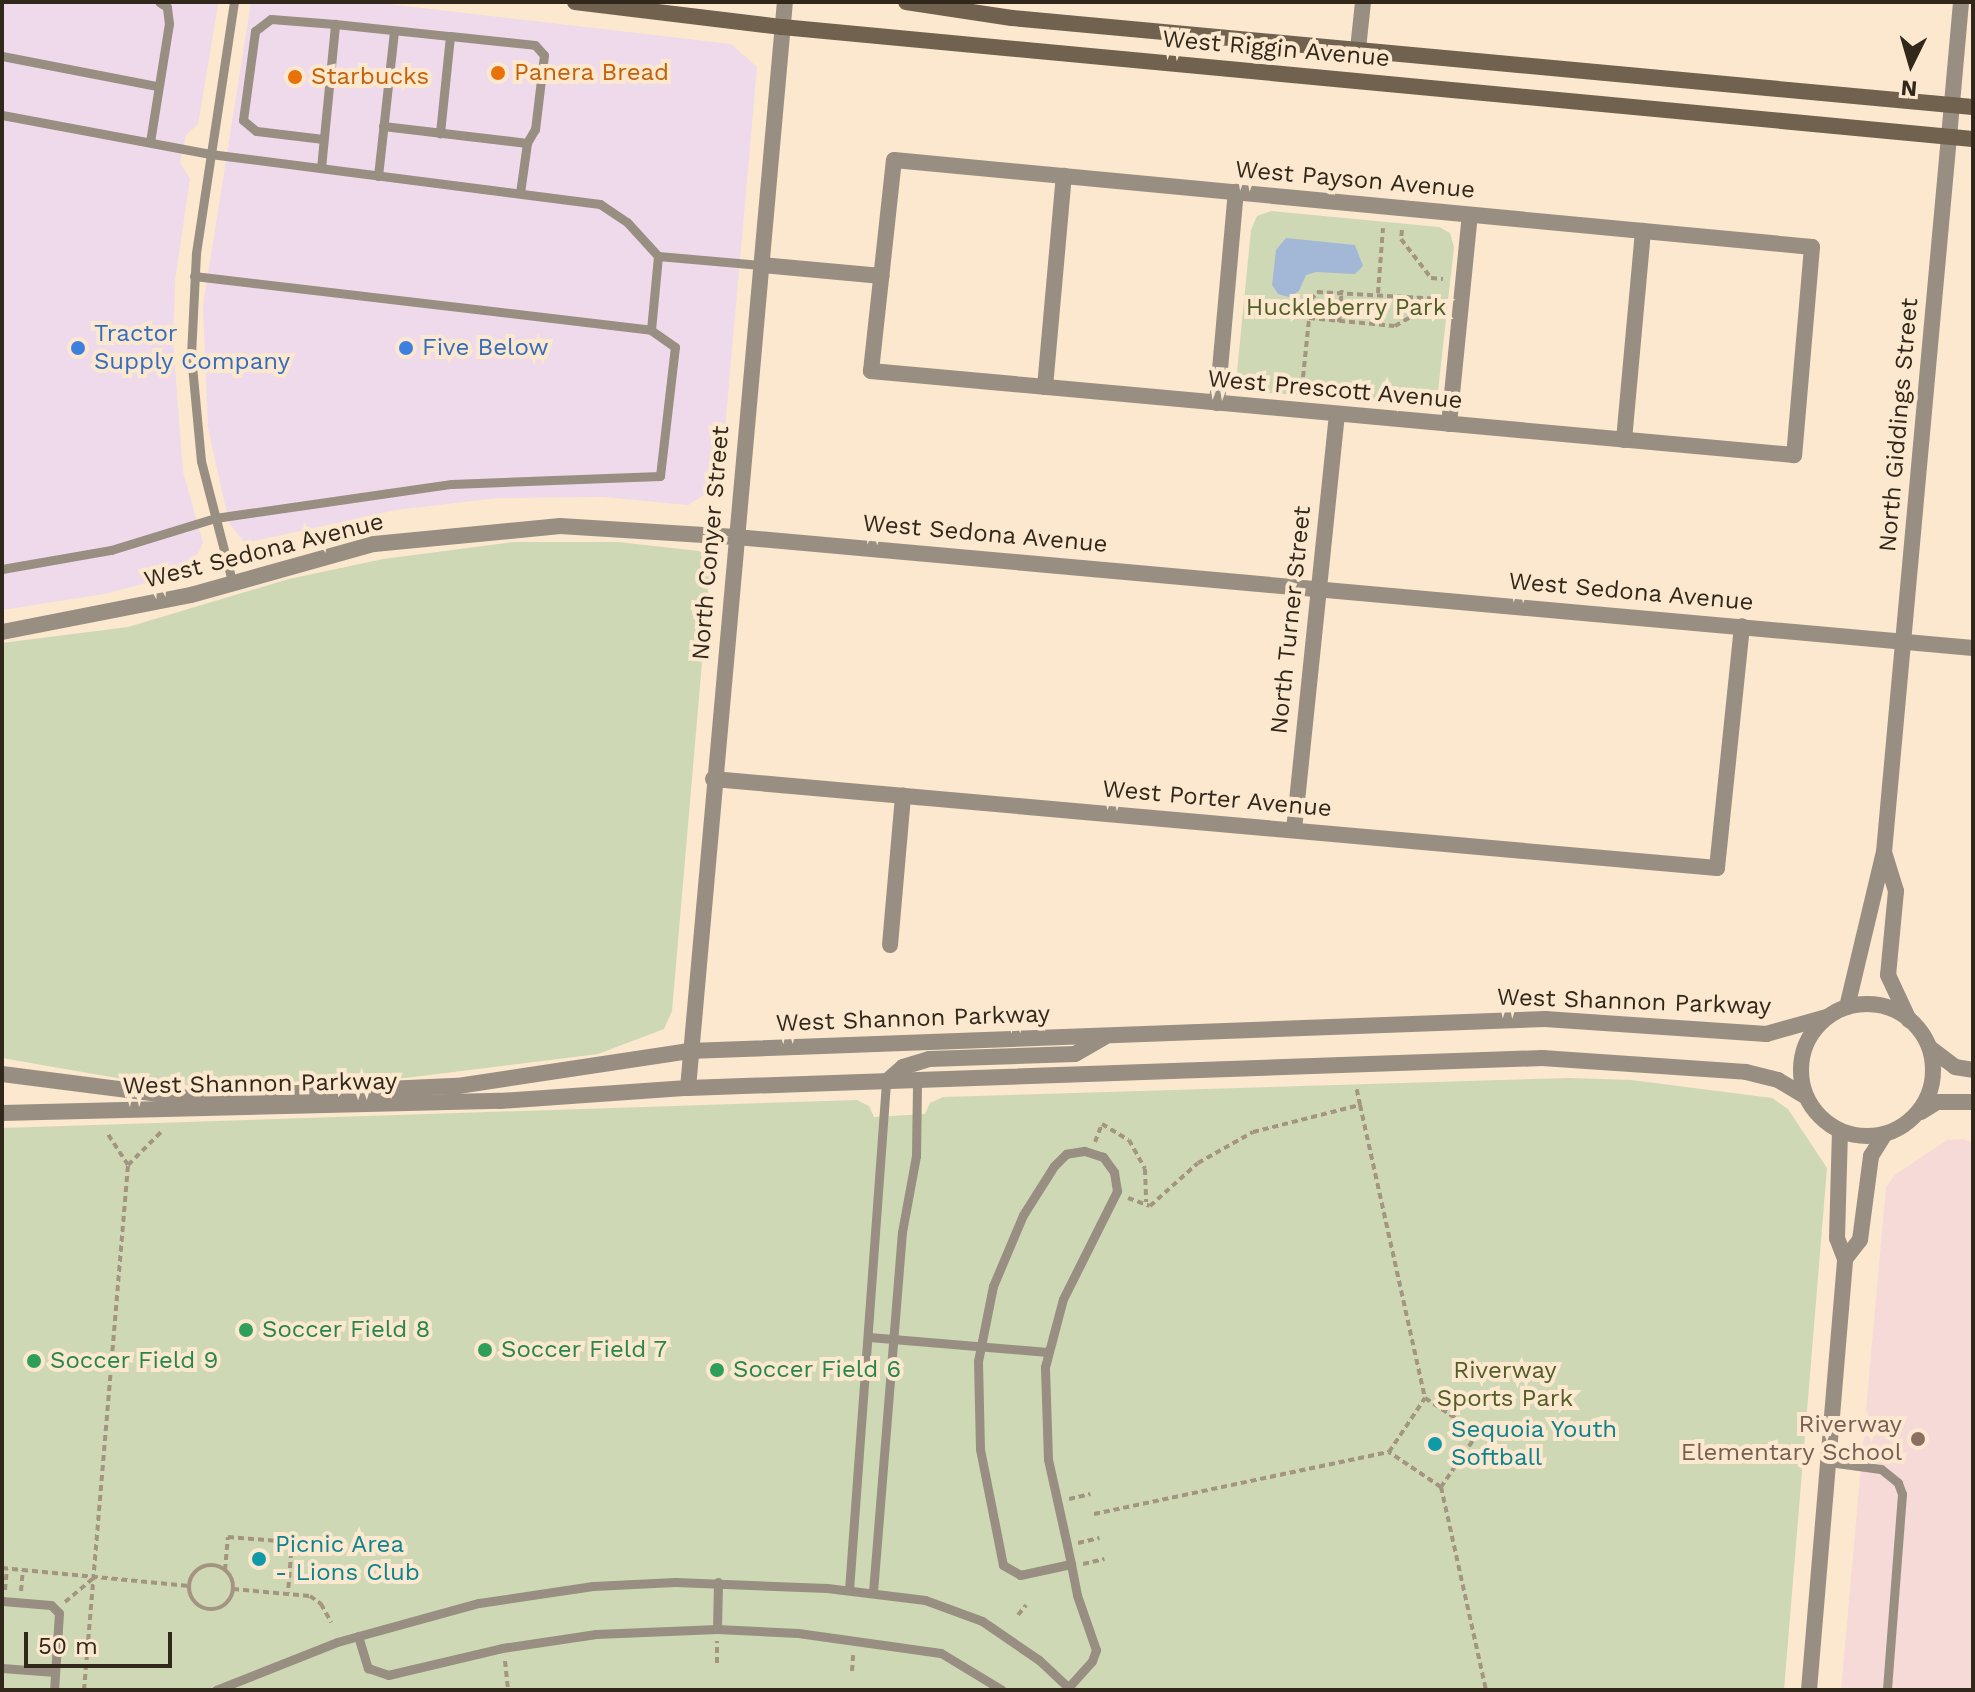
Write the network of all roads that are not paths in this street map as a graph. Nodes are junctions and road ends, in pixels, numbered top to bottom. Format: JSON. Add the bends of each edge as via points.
{"nodes":[{"id":1,"x":159,"y":2,"type":"edge"},
{"id":2,"x":234,"y":2,"type":"edge"},
{"id":3,"x":575,"y":2,"type":"edge"},
{"id":4,"x":785,"y":2,"type":"edge"},
{"id":5,"x":906,"y":2,"type":"edge"},
{"id":6,"x":1363,"y":2,"type":"edge"},
{"id":7,"x":1961,"y":2,"type":"edge"},
{"id":8,"x":335,"y":24,"type":"junction"},
{"id":9,"x":782,"y":27,"type":"junction"},
{"id":10,"x":394,"y":31,"type":"junction"},
{"id":11,"x":450,"y":36,"type":"junction"},
{"id":12,"x":1358,"y":49,"type":"junction"},
{"id":13,"x":2,"y":56,"type":"edge"},
{"id":14,"x":157,"y":86,"type":"junction"},
{"id":15,"x":1952,"y":105,"type":"junction"},
{"id":16,"x":1973,"y":107,"type":"edge"},
{"id":17,"x":2,"y":115,"type":"edge"},
{"id":18,"x":383,"y":126,"type":"junction"},
{"id":19,"x":440,"y":133,"type":"junction"},
{"id":20,"x":1949,"y":137,"type":"junction"},
{"id":21,"x":323,"y":139,"type":"junction"},
{"id":22,"x":1973,"y":139,"type":"edge"},
{"id":23,"x":150,"y":142,"type":"junction"},
{"id":24,"x":527,"y":143,"type":"junction"},
{"id":25,"x":210,"y":154,"type":"junction"},
{"id":26,"x":321,"y":168,"type":"junction"},
{"id":27,"x":378,"y":176,"type":"junction"},
{"id":28,"x":1064,"y":176,"type":"junction"},
{"id":29,"x":1236,"y":192,"type":"junction"},
{"id":30,"x":520,"y":193,"type":"junction"},
{"id":31,"x":1470,"y":215,"type":"junction"},
{"id":32,"x":1643,"y":231,"type":"junction"},
{"id":33,"x":658,"y":256,"type":"junction"},
{"id":34,"x":761,"y":265,"type":"junction"},
{"id":35,"x":194,"y":276,"type":"junction"},
{"id":36,"x":881,"y":276,"type":"junction"},
{"id":37,"x":651,"y":330,"type":"junction"},
{"id":38,"x":1045,"y":387,"type":"junction"},
{"id":39,"x":1217,"y":403,"type":"junction"},
{"id":40,"x":1337,"y":415,"type":"junction"},
{"id":41,"x":1449,"y":424,"type":"junction"},
{"id":42,"x":1624,"y":440,"type":"junction"},
{"id":43,"x":1794,"y":455,"type":"joint"},
{"id":44,"x":215,"y":518,"type":"junction"},
{"id":45,"x":736,"y":537,"type":"junction"},
{"id":46,"x":2,"y":569,"type":"edge"},
{"id":47,"x":232,"y":581,"type":"junction"},
{"id":48,"x":1318,"y":587,"type":"junction"},
{"id":49,"x":1742,"y":626,"type":"junction"},
{"id":50,"x":2,"y":632,"type":"edge"},
{"id":51,"x":1904,"y":642,"type":"junction"},
{"id":52,"x":1973,"y":648,"type":"edge"},
{"id":53,"x":713,"y":779,"type":"junction"},
{"id":54,"x":903,"y":796,"type":"junction"},
{"id":55,"x":1294,"y":830,"type":"junction"},
{"id":56,"x":1884,"y":852,"type":"junction"},
{"id":57,"x":890,"y":945,"type":"dead end"},
{"id":58,"x":1847,"y":1007,"type":"junction"},
{"id":59,"x":1827,"y":1017,"type":"junction"},
{"id":60,"x":1909,"y":1020,"type":"junction"},
{"id":61,"x":1104,"y":1037,"type":"junction"},
{"id":62,"x":1929,"y":1047,"type":"junction"},
{"id":63,"x":689,"y":1051,"type":"junction"},
{"id":64,"x":1973,"y":1070,"type":"edge"},
{"id":65,"x":2,"y":1074,"type":"edge"},
{"id":66,"x":917,"y":1081,"type":"junction"},
{"id":67,"x":886,"y":1082,"type":"junction"},
{"id":68,"x":688,"y":1088,"type":"junction"},
{"id":69,"x":1806,"y":1097,"type":"junction"},
{"id":70,"x":1973,"y":1102,"type":"edge"},
{"id":71,"x":2,"y":1113,"type":"edge"},
{"id":72,"x":1916,"y":1115,"type":"junction"},
{"id":73,"x":1840,"y":1131,"type":"junction"},
{"id":74,"x":1885,"y":1134,"type":"junction"},
{"id":75,"x":1845,"y":1259,"type":"junction"},
{"id":76,"x":869,"y":1337,"type":"junction"},
{"id":77,"x":894,"y":1340,"type":"junction"},
{"id":78,"x":980,"y":1346,"type":"junction"},
{"id":79,"x":1047,"y":1352,"type":"junction"},
{"id":80,"x":1829,"y":1462,"type":"junction"},
{"id":81,"x":1071,"y":1565,"type":"junction"},
{"id":82,"x":718,"y":1582,"type":"junction"},
{"id":83,"x":849,"y":1590,"type":"junction"},
{"id":84,"x":873,"y":1592,"type":"junction"},
{"id":85,"x":3,"y":1601,"type":"edge"},
{"id":86,"x":717,"y":1629,"type":"junction"},
{"id":87,"x":358,"y":1636,"type":"junction"},
{"id":88,"x":2,"y":1668,"type":"edge"},
{"id":89,"x":55,"y":1672,"type":"junction"},
{"id":90,"x":1068,"y":1689,"type":"edge"},
{"id":91,"x":54,"y":1690,"type":"edge"},
{"id":92,"x":216,"y":1690,"type":"edge"},
{"id":93,"x":1002,"y":1690,"type":"edge"},
{"id":94,"x":1809,"y":1690,"type":"edge"},
{"id":95,"x":1887,"y":1690,"type":"edge"}],
"edges":[{"from":1,"to":14,"type":"lane","via":[[167,7],[169,24]]},
{"from":2,"to":25,"type":"lane"},
{"from":3,"to":9,"type":"main road","name":"West Riggin Avenue"},
{"from":4,"to":9,"type":"street","name":"North Conyer Street"},
{"from":5,"to":12,"type":"main road","name":"West Riggin Avenue","via":[[1012,18]]},
{"from":6,"to":12,"type":"street"},
{"from":7,"to":15,"type":"street","name":"North Giddings Street"},
{"from":8,"to":10,"type":"lane"},
{"from":8,"to":21,"type":"lane"},
{"from":8,"to":21,"type":"lane","via":[[271,19],[255,31],[243,120],[256,131]]},
{"from":9,"to":20,"type":"main road","name":"West Riggin Avenue"},
{"from":9,"to":34,"type":"street","name":"North Conyer Street"},
{"from":10,"to":11,"type":"lane"},
{"from":10,"to":18,"type":"lane"},
{"from":11,"to":19,"type":"lane"},
{"from":11,"to":24,"type":"lane","via":[[535,45],[544,55],[535,129]]},
{"from":12,"to":15,"type":"main road","name":"West Riggin Avenue"},
{"from":13,"to":14,"type":"lane"},
{"from":14,"to":23,"type":"lane"},
{"from":15,"to":16,"type":"main road","name":"West Riggin Avenue"},
{"from":15,"to":20,"type":"street","name":"North Giddings Street"},
{"from":17,"to":23,"type":"lane"},
{"from":18,"to":19,"type":"lane"},
{"from":18,"to":27,"type":"lane"},
{"from":19,"to":24,"type":"lane"},
{"from":20,"to":22,"type":"main road","name":"West Riggin Avenue"},
{"from":20,"to":51,"type":"street","name":"North Giddings Street"},
{"from":21,"to":26,"type":"lane"},
{"from":23,"to":25,"type":"lane"},
{"from":24,"to":30,"type":"lane"},
{"from":25,"to":26,"type":"lane"},
{"from":25,"to":35,"type":"lane"},
{"from":26,"to":27,"type":"lane"},
{"from":27,"to":30,"type":"lane"},
{"from":28,"to":29,"type":"street","name":"West Payson Avenue"},
{"from":28,"to":36,"type":"street","name":"West Payson Avenue","via":[[894,160]]},
{"from":28,"to":38,"type":"street"},
{"from":29,"to":31,"type":"street","name":"West Payson Avenue"},
{"from":29,"to":39,"type":"street"},
{"from":30,"to":33,"type":"lane","via":[[600,204],[627,222]]},
{"from":31,"to":32,"type":"street","name":"West Payson Avenue"},
{"from":31,"to":41,"type":"street"},
{"from":32,"to":42,"type":"street"},
{"from":32,"to":43,"type":"street","name":"West Payson Avenue","via":[[1812,247]]},
{"from":33,"to":34,"type":"lane"},
{"from":33,"to":37,"type":"lane"},
{"from":34,"to":36,"type":"street"},
{"from":34,"to":45,"type":"street","name":"North Conyer Street"},
{"from":35,"to":37,"type":"lane"},
{"from":35,"to":44,"type":"lane","via":[[195,413]]},
{"from":36,"to":38,"type":"street","name":"West Prescott Avenue","via":[[871,371]]},
{"from":37,"to":44,"type":"lane","via":[[675,347],[660,476],[452,484]]},
{"from":38,"to":39,"type":"street","name":"West Prescott Avenue"},
{"from":39,"to":40,"type":"street","name":"West Prescott Avenue"},
{"from":40,"to":41,"type":"street","name":"West Prescott Avenue"},
{"from":40,"to":48,"type":"street","name":"North Turner Street"},
{"from":41,"to":42,"type":"street","name":"West Prescott Avenue"},
{"from":42,"to":43,"type":"street","name":"West Prescott Avenue"},
{"from":44,"to":46,"type":"lane","via":[[111,550]]},
{"from":44,"to":47,"type":"lane"},
{"from":45,"to":47,"type":"street","name":"West Sedona Avenue","via":[[611,526],[504,528],[374,544]]},
{"from":45,"to":48,"type":"street","name":"West Sedona Avenue"},
{"from":45,"to":53,"type":"street","name":"North Conyer Street"},
{"from":47,"to":50,"type":"street","name":"West Sedona Avenue","via":[[118,612]]},
{"from":48,"to":49,"type":"street","name":"West Sedona Avenue"},
{"from":48,"to":55,"type":"street","name":"North Turner Street"},
{"from":49,"to":51,"type":"street","name":"West Sedona Avenue"},
{"from":49,"to":55,"type":"street","name":"West Porter Avenue","via":[[1717,868]]},
{"from":51,"to":52,"type":"street","name":"West Sedona Avenue"},
{"from":51,"to":56,"type":"street","name":"North Giddings Street"},
{"from":53,"to":54,"type":"street","name":"West Porter Avenue"},
{"from":53,"to":63,"type":"street","name":"North Conyer Street"},
{"from":54,"to":55,"type":"street","name":"West Porter Avenue"},
{"from":54,"to":57,"type":"street"},
{"from":56,"to":58,"type":"street","name":"North Giddings Street"},
{"from":56,"to":60,"type":"street","name":"North Giddings Street","via":[[1896,891],[1888,975]]},
{"from":58,"to":59,"type":"street"},
{"from":58,"to":60,"type":"street","via":[[1880,1007]]},
{"from":59,"to":61,"type":"street","name":"West Shannon Parkway","via":[[1766,1034],[1545,1019]]},
{"from":59,"to":69,"type":"street","via":[[1803,1054]]},
{"from":60,"to":62,"type":"street"},
{"from":61,"to":63,"type":"street","name":"West Shannon Parkway"},
{"from":61,"to":67,"type":"street","via":[[1075,1054],[929,1059],[903,1067]]},
{"from":62,"to":64,"type":"street","via":[[1955,1067]]},
{"from":62,"to":72,"type":"street","via":[[1932,1082]]},
{"from":63,"to":65,"type":"street","name":"West Shannon Parkway","via":[[458,1086],[370,1093],[190,1098]]},
{"from":63,"to":68,"type":"street","name":"North Conyer Street"},
{"from":66,"to":67,"type":"street","name":"West Shannon Parkway"},
{"from":66,"to":69,"type":"street","name":"West Shannon Parkway","via":[[1583,1058],[1746,1072],[1778,1080]]},
{"from":66,"to":77,"type":"lane","via":[[916,1156],[902,1232]]},
{"from":67,"to":68,"type":"street","name":"West Shannon Parkway"},
{"from":67,"to":76,"type":"lane"},
{"from":68,"to":71,"type":"street","name":"West Shannon Parkway","via":[[484,1102]]},
{"from":69,"to":73,"type":"street","via":[[1826,1123]]},
{"from":70,"to":72,"type":"street","via":[[1937,1102]]},
{"from":72,"to":74,"type":"street"},
{"from":73,"to":74,"type":"street"},
{"from":73,"to":75,"type":"street","via":[[1837,1238]]},
{"from":74,"to":75,"type":"street","via":[[1871,1156],[1860,1240]]},
{"from":75,"to":80,"type":"street"},
{"from":76,"to":77,"type":"lane"},
{"from":76,"to":83,"type":"lane"},
{"from":77,"to":78,"type":"lane"},
{"from":77,"to":84,"type":"lane"},
{"from":78,"to":79,"type":"lane"},
{"from":78,"to":79,"type":"lane","via":[[993,1286],[1038,1187],[1066,1154],[1092,1153],[1114,1172],[1115,1194],[1063,1299]]},
{"from":78,"to":81,"type":"lane","via":[[980,1449],[1003,1565],[1020,1575]]},
{"from":79,"to":81,"type":"lane","via":[[1045,1427]]},
{"from":80,"to":94,"type":"street"},
{"from":80,"to":95,"type":"lane","via":[[1881,1469],[1898,1483],[1902,1494]]},
{"from":81,"to":90,"type":"lane","via":[[1096,1650]]},
{"from":82,"to":83,"type":"lane"},
{"from":82,"to":86,"type":"lane"},
{"from":82,"to":87,"type":"lane","via":[[534,1593]]},
{"from":83,"to":84,"type":"lane"},
{"from":84,"to":90,"type":"lane","via":[[925,1600],[982,1621],[1039,1660]]},
{"from":85,"to":89,"type":"lane","via":[[56,1610]]},
{"from":86,"to":87,"type":"lane","via":[[596,1634],[377,1675],[368,1668]]},
{"from":86,"to":93,"type":"lane","via":[[913,1645],[962,1663]]},
{"from":87,"to":92,"type":"lane"},
{"from":88,"to":89,"type":"lane"},
{"from":89,"to":91,"type":"lane"}]}
